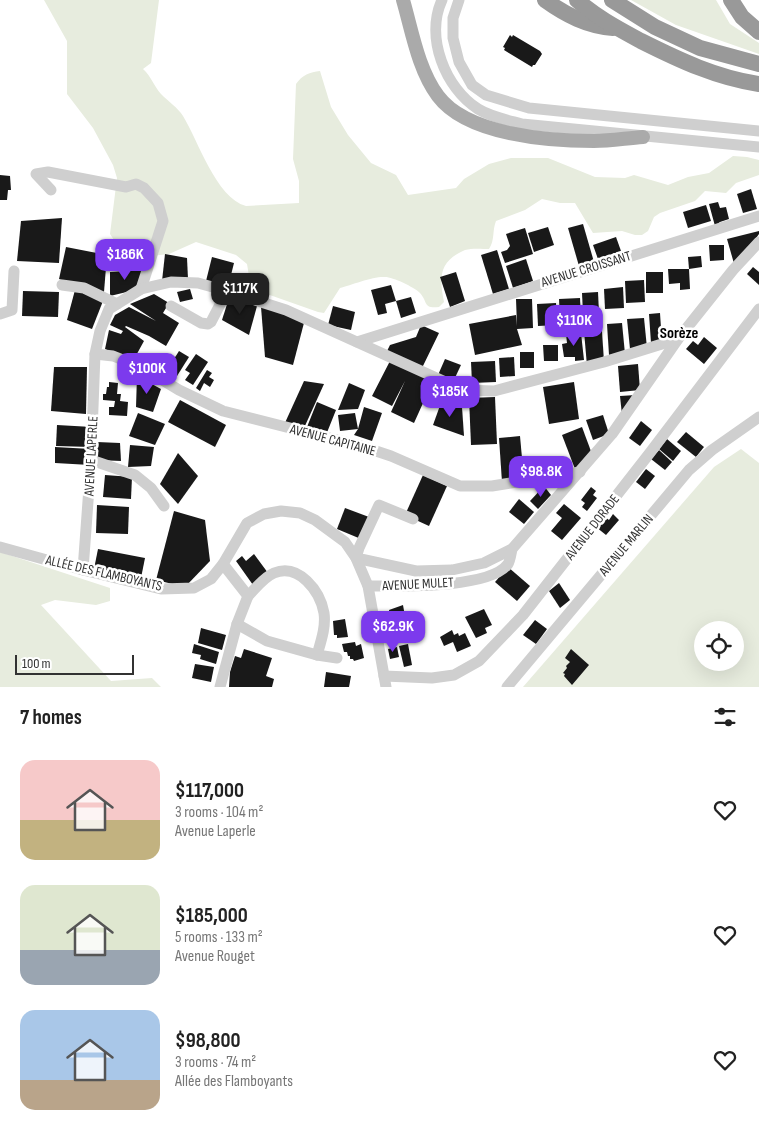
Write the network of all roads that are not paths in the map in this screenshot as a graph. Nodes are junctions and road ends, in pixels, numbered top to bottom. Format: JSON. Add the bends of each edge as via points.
{"nodes":[{"id":1,"x":403,"y":0,"type":"edge"},
{"id":2,"x":442,"y":0,"type":"edge"},
{"id":3,"x":459,"y":0,"type":"edge"},
{"id":4,"x":545,"y":0,"type":"edge"},
{"id":5,"x":577,"y":0,"type":"edge"},
{"id":6,"x":612,"y":0,"type":"edge"},
{"id":7,"x":731,"y":0,"type":"edge"},
{"id":8,"x":618,"y":28,"type":"junction"},
{"id":9,"x":759,"y":32,"type":"edge"},
{"id":10,"x":759,"y":64,"type":"edge"},
{"id":11,"x":759,"y":84,"type":"edge"},
{"id":12,"x":759,"y":131,"type":"edge"},
{"id":13,"x":643,"y":137,"type":"junction"},
{"id":14,"x":759,"y":147,"type":"edge"},
{"id":15,"x":51,"y":190,"type":"dead end"},
{"id":16,"x":759,"y":216,"type":"edge"},
{"id":17,"x":759,"y":242,"type":"edge"},
{"id":18,"x":14,"y":270,"type":"dead end"},
{"id":19,"x":62,"y":285,"type":"dead end"},
{"id":20,"x":141,"y":289,"type":"junction"},
{"id":21,"x":227,"y":290,"type":"junction"},
{"id":22,"x":117,"y":304,"type":"junction"},
{"id":23,"x":171,"y":306,"type":"dead end"},
{"id":24,"x":759,"y":309,"type":"edge"},
{"id":25,"x":0,"y":314,"type":"edge"},
{"id":26,"x":678,"y":339,"type":"junction"},
{"id":27,"x":357,"y":342,"type":"junction"},
{"id":28,"x":94,"y":354,"type":"junction"},
{"id":29,"x":759,"y":416,"type":"edge"},
{"id":30,"x":91,"y":460,"type":"junction"},
{"id":31,"x":580,"y":472,"type":"junction"},
{"id":32,"x":164,"y":506,"type":"dead end"},
{"id":33,"x":413,"y":519,"type":"dead end"},
{"id":34,"x":0,"y":547,"type":"edge"},
{"id":35,"x":512,"y":549,"type":"junction"},
{"id":36,"x":356,"y":558,"type":"junction"},
{"id":37,"x":223,"y":564,"type":"junction"},
{"id":38,"x":83,"y":570,"type":"junction"},
{"id":39,"x":368,"y":586,"type":"junction"},
{"id":40,"x":248,"y":596,"type":"junction"},
{"id":41,"x":237,"y":624,"type":"junction"},
{"id":42,"x":317,"y":654,"type":"junction"},
{"id":43,"x":337,"y":658,"type":"dead end"},
{"id":44,"x":385,"y":681,"type":"edge"},
{"id":45,"x":220,"y":687,"type":"edge"},
{"id":46,"x":507,"y":687,"type":"edge"}],
"edges":[{"from":1,"to":13,"type":"main road","via":[[420,58],[439,97],[478,125],[536,137],[595,141]]},
{"from":2,"to":13,"type":"street","via":[[436,35],[439,55],[457,90],[479,109],[522,124]]},
{"from":3,"to":12,"type":"street","via":[[453,18],[458,62],[472,85],[486,95],[529,108]]},
{"from":4,"to":8,"type":"highway","via":[[576,19],[597,27]]},
{"from":5,"to":8,"type":"highway"},
{"from":6,"to":10,"type":"highway","via":[[655,28],[700,48]]},
{"from":7,"to":9,"type":"highway"},
{"from":8,"to":11,"type":"highway","via":[[682,62],[741,82]]},
{"from":13,"to":14,"type":"street"},
{"from":15,"to":20,"type":"street","via":[[36,174],[48,172],[126,187],[136,184],[158,203],[163,221]]},
{"from":16,"to":27,"type":"street","name":"AVENUE CROISSANT"},
{"from":17,"to":26,"type":"street"},
{"from":18,"to":25,"type":"street","via":[[12,310]]},
{"from":19,"to":22,"type":"street","via":[[84,288]]},
{"from":20,"to":21,"type":"street","name":"AVENUE LAPERLE","via":[[171,282],[198,283]]},
{"from":20,"to":22,"type":"street","name":"AVENUE LAPERLE"},
{"from":21,"to":23,"type":"street","via":[[208,324]]},
{"from":21,"to":27,"type":"street","name":"AVENUE LAPERLE","via":[[286,310]]},
{"from":22,"to":28,"type":"street","name":"AVENUE LAPERLE","via":[[109,309]]},
{"from":24,"to":44,"type":"street","name":"AVENUE DORADE","via":[[522,616],[478,661],[454,675]]},
{"from":26,"to":27,"type":"street","name":"AVENUE LAPERLE","via":[[494,391],[463,390]]},
{"from":26,"to":31,"type":"street","via":[[612,434]]},
{"from":28,"to":30,"type":"street","name":"AVENUE LAPERLE"},
{"from":28,"to":31,"type":"street","name":"AVENUE CAPITAINE","via":[[113,356],[141,367],[179,390],[224,411],[361,446],[460,486],[492,486]]},
{"from":29,"to":46,"type":"street","name":"AVENUE MARLIN","via":[[689,470]]},
{"from":30,"to":32,"type":"street","via":[[135,475],[151,488]]},
{"from":30,"to":38,"type":"street","name":"AVENUE LAPERLE"},
{"from":31,"to":35,"type":"street"},
{"from":33,"to":36,"type":"street","via":[[379,505]]},
{"from":34,"to":38,"type":"street","name":"ALLÉE DES FLAMBOYANTS"},
{"from":35,"to":36,"type":"street","via":[[484,563],[452,570],[416,571]]},
{"from":35,"to":39,"type":"street","name":"AVENUE MULET","via":[[508,564],[486,577],[446,585]]},
{"from":36,"to":37,"type":"street","name":"ALLÉE DES FLAMBOYANTS","via":[[345,542],[315,520],[300,513],[281,511],[264,514],[247,523]]},
{"from":36,"to":39,"type":"street","name":"ALLÉE DES FLAMBOYANTS"},
{"from":37,"to":38,"type":"street","name":"ALLÉE DES FLAMBOYANTS","via":[[211,579],[194,588],[161,589]]},
{"from":37,"to":40,"type":"street"},
{"from":39,"to":44,"type":"street","name":"ALLÉE DES FLAMBOYANTS"},
{"from":40,"to":41,"type":"street"},
{"from":40,"to":42,"type":"street","via":[[274,573],[288,571],[302,576],[316,592],[324,613],[324,633]]},
{"from":41,"to":42,"type":"street","via":[[267,641]]},
{"from":41,"to":45,"type":"street"},
{"from":42,"to":43,"type":"street"}]}
